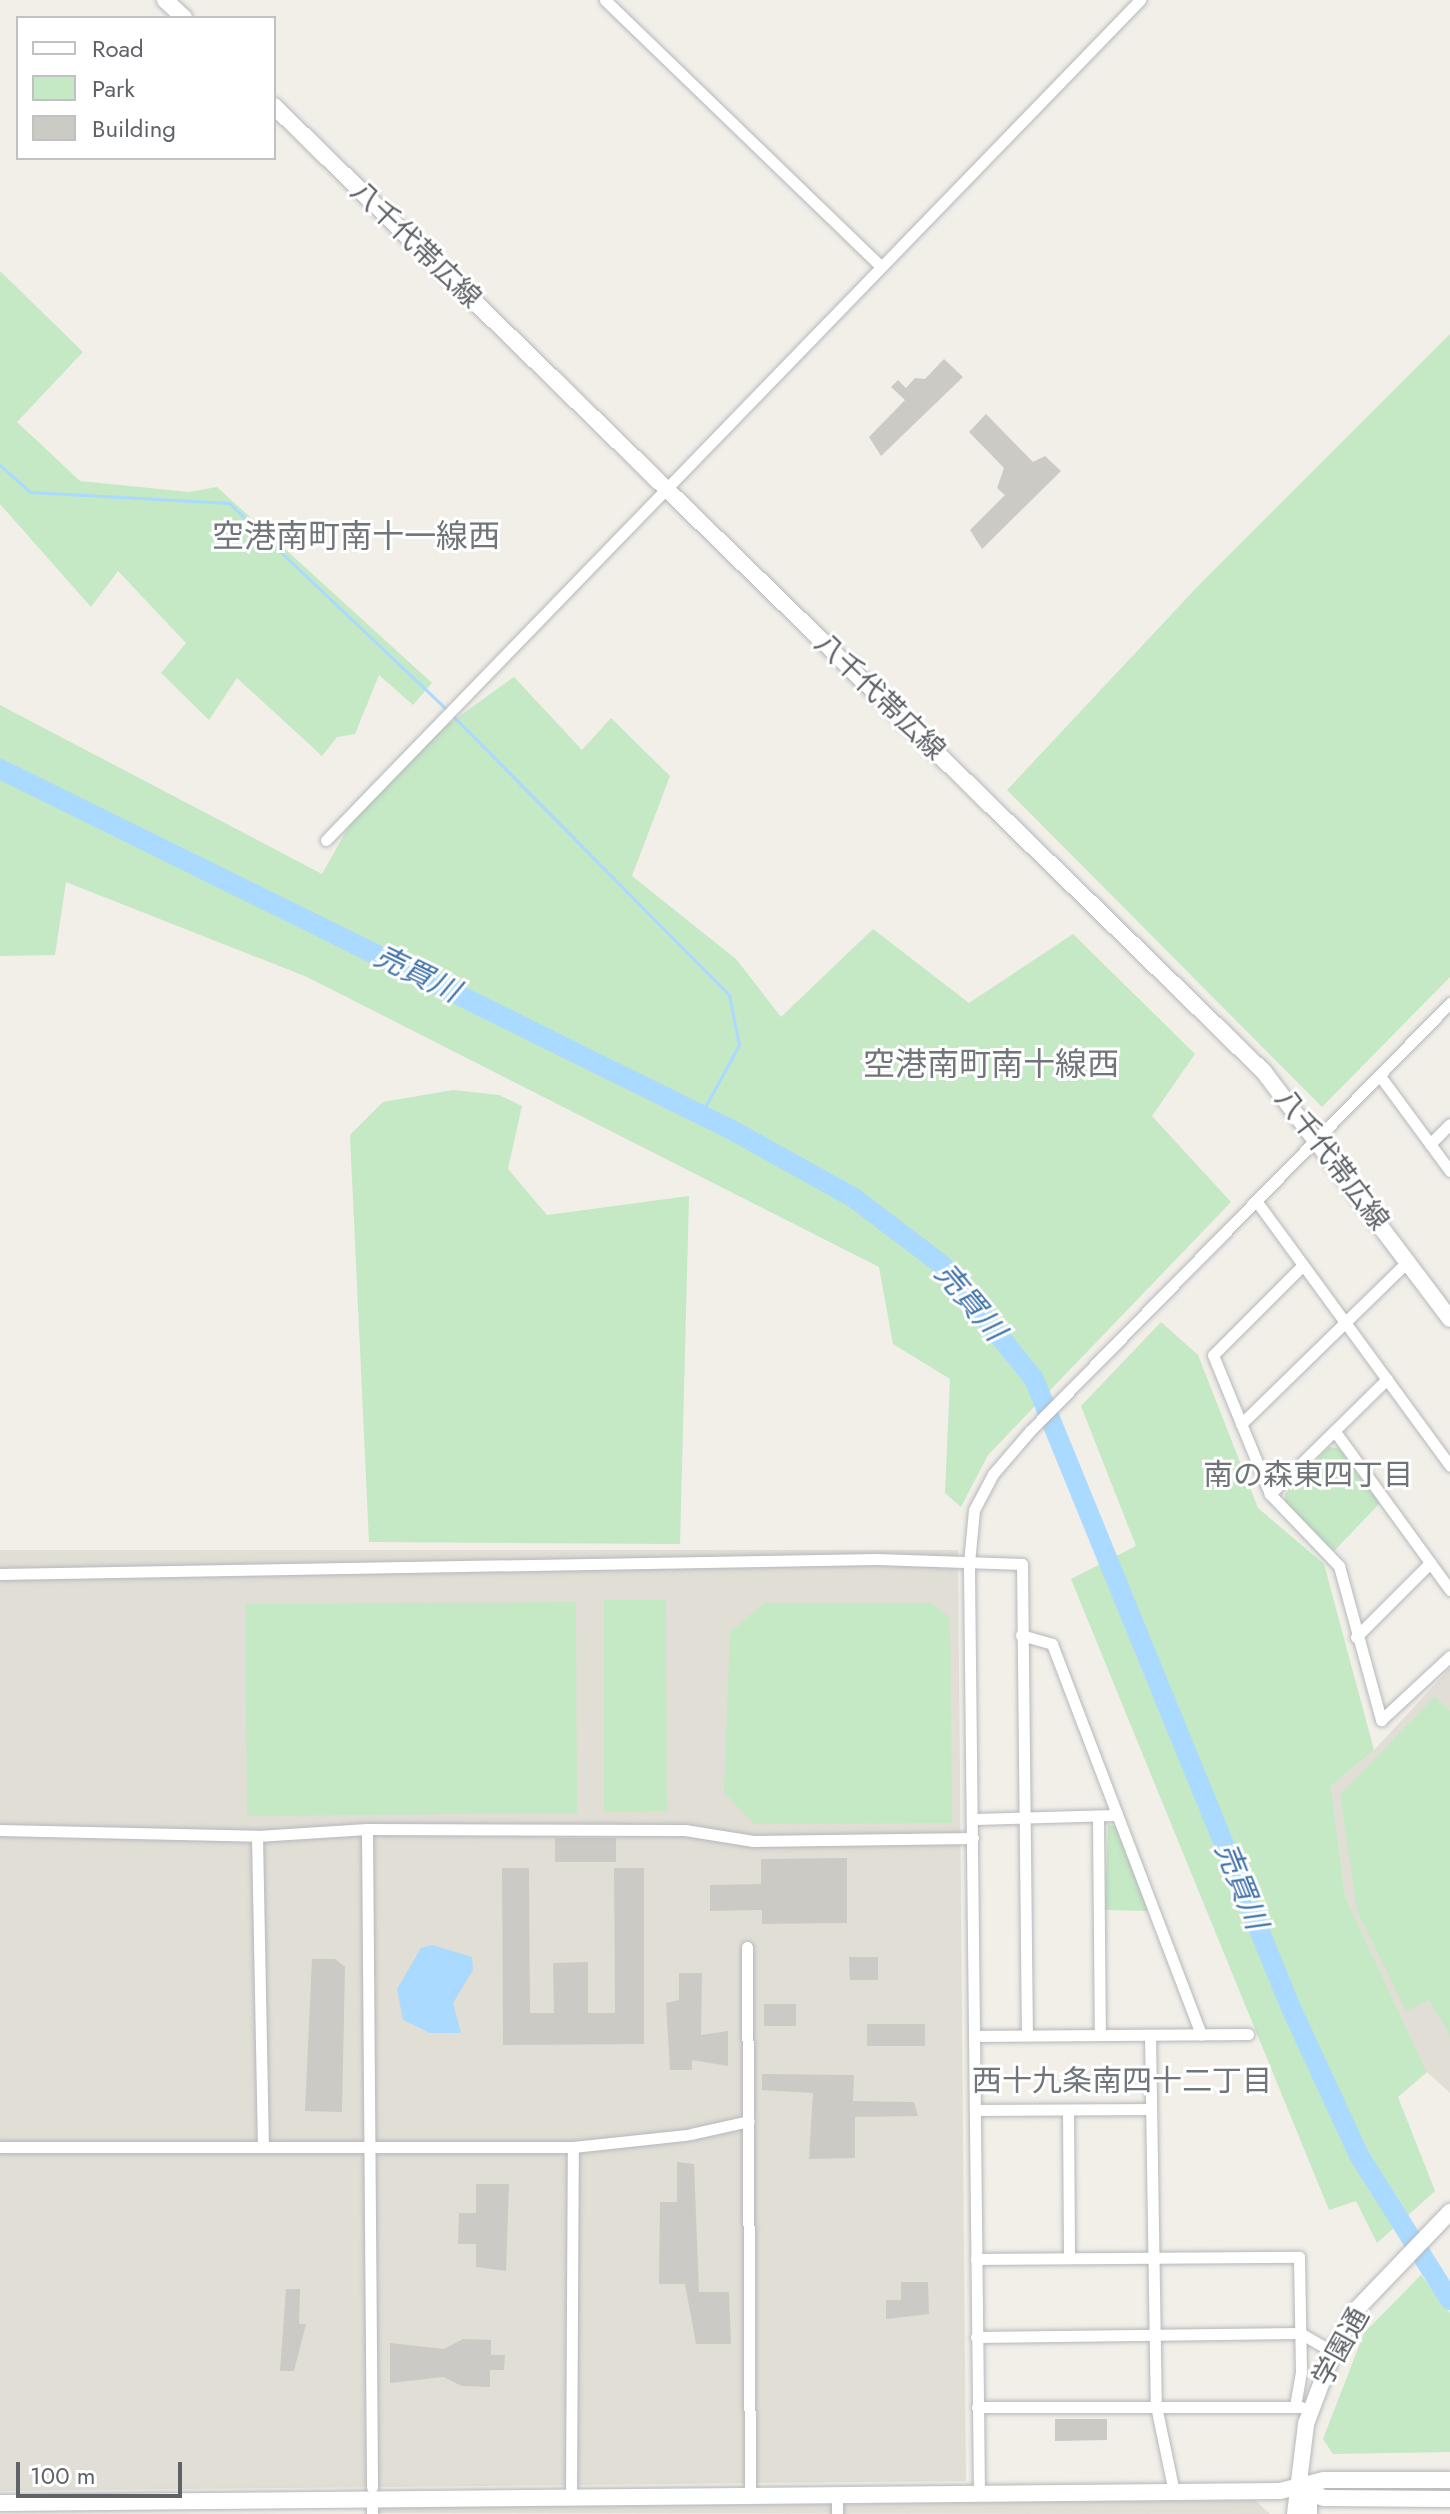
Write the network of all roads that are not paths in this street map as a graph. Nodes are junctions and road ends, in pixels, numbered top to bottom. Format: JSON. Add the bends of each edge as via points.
{"nodes":[{"id":1,"x":165,"y":0,"type":"edge"},
{"id":2,"x":605,"y":0,"type":"edge"},
{"id":3,"x":1140,"y":0,"type":"edge"},
{"id":4,"x":182,"y":16,"type":"edge"},
{"id":5,"x":276,"y":108,"type":"edge"},
{"id":6,"x":880,"y":266,"type":"junction"},
{"id":7,"x":664,"y":487,"type":"junction"},
{"id":8,"x":326,"y":840,"type":"dead end"},
{"id":9,"x":1450,"y":1003,"type":"edge"},
{"id":10,"x":1380,"y":1076,"type":"junction"},
{"id":11,"x":1450,"y":1124,"type":"edge"},
{"id":12,"x":1319,"y":1138,"type":"junction"},
{"id":13,"x":1430,"y":1144,"type":"junction"},
{"id":14,"x":1450,"y":1171,"type":"edge"},
{"id":15,"x":1257,"y":1202,"type":"junction"},
{"id":16,"x":1408,"y":1261,"type":"junction"},
{"id":17,"x":1303,"y":1265,"type":"junction"},
{"id":18,"x":1450,"y":1319,"type":"edge"},
{"id":19,"x":1344,"y":1322,"type":"junction"},
{"id":20,"x":1387,"y":1379,"type":"junction"},
{"id":21,"x":1241,"y":1424,"type":"junction"},
{"id":22,"x":1336,"y":1433,"type":"junction"},
{"id":23,"x":1450,"y":1466,"type":"edge"},
{"id":24,"x":1270,"y":1494,"type":"junction"},
{"id":25,"x":969,"y":1563,"type":"junction"},
{"id":26,"x":1430,"y":1563,"type":"junction"},
{"id":27,"x":0,"y":1574,"type":"edge"},
{"id":28,"x":1450,"y":1590,"type":"edge"},
{"id":29,"x":1021,"y":1635,"type":"junction"},
{"id":30,"x":1356,"y":1637,"type":"junction"},
{"id":31,"x":1450,"y":1656,"type":"edge"},
{"id":32,"x":1117,"y":1815,"type":"junction"},
{"id":33,"x":972,"y":1819,"type":"junction"},
{"id":34,"x":1023,"y":1819,"type":"junction"},
{"id":35,"x":1098,"y":1819,"type":"junction"},
{"id":36,"x":367,"y":1829,"type":"junction"},
{"id":37,"x":0,"y":1830,"type":"edge"},
{"id":38,"x":257,"y":1836,"type":"junction"},
{"id":39,"x":973,"y":1838,"type":"junction"},
{"id":40,"x":747,"y":1947,"type":"dead end"},
{"id":41,"x":1100,"y":2034,"type":"junction"},
{"id":42,"x":1248,"y":2034,"type":"dead end"},
{"id":43,"x":1027,"y":2035,"type":"junction"},
{"id":44,"x":1150,"y":2035,"type":"junction"},
{"id":45,"x":1201,"y":2035,"type":"junction"},
{"id":46,"x":974,"y":2036,"type":"junction"},
{"id":47,"x":1151,"y":2109,"type":"junction"},
{"id":48,"x":976,"y":2110,"type":"junction"},
{"id":49,"x":1068,"y":2110,"type":"junction"},
{"id":50,"x":749,"y":2121,"type":"junction"},
{"id":51,"x":369,"y":2145,"type":"junction"},
{"id":52,"x":263,"y":2146,"type":"junction"},
{"id":53,"x":0,"y":2147,"type":"edge"},
{"id":54,"x":573,"y":2147,"type":"junction"},
{"id":55,"x":1450,"y":2212,"type":"edge"},
{"id":56,"x":1069,"y":2257,"type":"junction"},
{"id":57,"x":1154,"y":2257,"type":"junction"},
{"id":58,"x":976,"y":2259,"type":"junction"},
{"id":59,"x":1300,"y":2333,"type":"junction"},
{"id":60,"x":1155,"y":2334,"type":"junction"},
{"id":61,"x":976,"y":2337,"type":"junction"},
{"id":62,"x":1333,"y":2352,"type":"junction"},
{"id":63,"x":1156,"y":2406,"type":"junction"},
{"id":64,"x":977,"y":2407,"type":"junction"},
{"id":65,"x":1302,"y":2407,"type":"junction"},
{"id":66,"x":1450,"y":2480,"type":"edge"},
{"id":67,"x":1305,"y":2489,"type":"junction"},
{"id":68,"x":1174,"y":2492,"type":"junction"},
{"id":69,"x":837,"y":2494,"type":"junction"},
{"id":70,"x":979,"y":2494,"type":"junction"},
{"id":71,"x":750,"y":2496,"type":"junction"},
{"id":72,"x":571,"y":2498,"type":"junction"},
{"id":73,"x":1450,"y":2499,"type":"edge"},
{"id":74,"x":372,"y":2500,"type":"edge"},
{"id":75,"x":0,"y":2503,"type":"edge"},
{"id":76,"x":837,"y":2514,"type":"edge"},
{"id":77,"x":1295,"y":2514,"type":"edge"},
{"id":78,"x":1309,"y":2514,"type":"edge"}],
"edges":[{"from":1,"to":4,"type":"street"},
{"from":2,"to":6,"type":"street"},
{"from":3,"to":6,"type":"street"},
{"from":5,"to":7,"type":"street","name":"八千代帯広線"},
{"from":6,"to":7,"type":"street"},
{"from":7,"to":8,"type":"street"},
{"from":7,"to":12,"type":"street","name":"八千代帯広線","via":[[1241,1049]]},
{"from":9,"to":10,"type":"street"},
{"from":10,"to":12,"type":"street"},
{"from":10,"to":13,"type":"street"},
{"from":11,"to":13,"type":"street"},
{"from":12,"to":15,"type":"street"},
{"from":12,"to":16,"type":"street","name":"八千代帯広線"},
{"from":13,"to":14,"type":"street"},
{"from":15,"to":17,"type":"street"},
{"from":15,"to":25,"type":"street","via":[[1030,1431],[982,1493],[970,1524]]},
{"from":16,"to":18,"type":"street","name":"八千代帯広線"},
{"from":16,"to":19,"type":"street"},
{"from":17,"to":19,"type":"street"},
{"from":17,"to":21,"type":"street","via":[[1213,1355]]},
{"from":19,"to":20,"type":"street"},
{"from":19,"to":21,"type":"street"},
{"from":20,"to":22,"type":"street"},
{"from":20,"to":23,"type":"street"},
{"from":21,"to":24,"type":"street"},
{"from":22,"to":24,"type":"street"},
{"from":22,"to":26,"type":"street"},
{"from":24,"to":30,"type":"street","via":[[1339,1566]]},
{"from":25,"to":27,"type":"street","via":[[877,1559]]},
{"from":25,"to":29,"type":"street","via":[[1022,1564]]},
{"from":25,"to":33,"type":"street"},
{"from":26,"to":28,"type":"street"},
{"from":26,"to":30,"type":"street"},
{"from":29,"to":32,"type":"street","via":[[1052,1644]]},
{"from":29,"to":34,"type":"street"},
{"from":30,"to":31,"type":"street","via":[[1381,1720]]},
{"from":32,"to":35,"type":"street"},
{"from":32,"to":45,"type":"street"},
{"from":33,"to":34,"type":"street"},
{"from":33,"to":39,"type":"street"},
{"from":34,"to":35,"type":"street"},
{"from":34,"to":43,"type":"street"},
{"from":35,"to":41,"type":"street"},
{"from":36,"to":38,"type":"street"},
{"from":36,"to":39,"type":"street","via":[[713,1830],[753,1841]]},
{"from":36,"to":51,"type":"street"},
{"from":37,"to":38,"type":"street"},
{"from":38,"to":52,"type":"street"},
{"from":39,"to":46,"type":"street"},
{"from":40,"to":50,"type":"street"},
{"from":41,"to":43,"type":"street"},
{"from":41,"to":44,"type":"street"},
{"from":42,"to":45,"type":"street"},
{"from":43,"to":46,"type":"street"},
{"from":44,"to":45,"type":"street"},
{"from":44,"to":47,"type":"street"},
{"from":46,"to":48,"type":"street"},
{"from":47,"to":49,"type":"street"},
{"from":47,"to":57,"type":"street"},
{"from":48,"to":49,"type":"street"},
{"from":48,"to":58,"type":"street"},
{"from":49,"to":56,"type":"street"},
{"from":50,"to":54,"type":"street"},
{"from":50,"to":71,"type":"street"},
{"from":51,"to":52,"type":"street"},
{"from":51,"to":54,"type":"street"},
{"from":51,"to":74,"type":"street"},
{"from":52,"to":53,"type":"street"},
{"from":54,"to":72,"type":"street"},
{"from":55,"to":62,"type":"street","name":"学園通","via":[[1356,2310]]},
{"from":56,"to":57,"type":"street"},
{"from":56,"to":58,"type":"street"},
{"from":57,"to":59,"type":"street","via":[[1299,2257]]},
{"from":57,"to":60,"type":"street"},
{"from":58,"to":61,"type":"street"},
{"from":59,"to":60,"type":"street"},
{"from":59,"to":62,"type":"street"},
{"from":59,"to":65,"type":"street"},
{"from":60,"to":61,"type":"street"},
{"from":60,"to":63,"type":"street"},
{"from":61,"to":64,"type":"street"},
{"from":62,"to":65,"type":"street","name":"学園通"},
{"from":63,"to":64,"type":"street"},
{"from":63,"to":65,"type":"street"},
{"from":63,"to":68,"type":"street"},
{"from":64,"to":70,"type":"street"},
{"from":65,"to":67,"type":"street","name":"学園通"},
{"from":66,"to":67,"type":"street"},
{"from":67,"to":68,"type":"street"},
{"from":67,"to":73,"type":"street"},
{"from":67,"to":77,"type":"street","name":"学園通"},
{"from":67,"to":78,"type":"street","name":"学園通"},
{"from":68,"to":70,"type":"street"},
{"from":69,"to":70,"type":"street"},
{"from":69,"to":71,"type":"street"},
{"from":69,"to":76,"type":"street"},
{"from":71,"to":72,"type":"street"},
{"from":72,"to":74,"type":"street"},
{"from":74,"to":75,"type":"street"}]}
